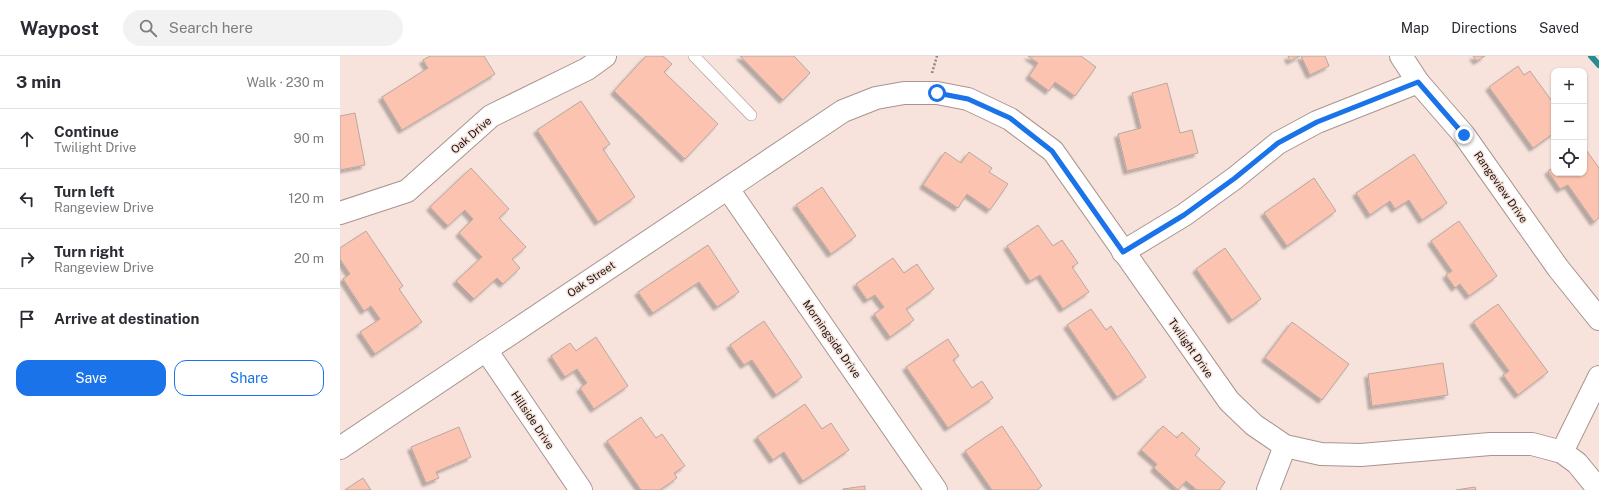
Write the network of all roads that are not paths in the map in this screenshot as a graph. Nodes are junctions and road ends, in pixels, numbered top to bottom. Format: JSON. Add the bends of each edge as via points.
{"nodes":[{"id":1,"x":605,"y":56,"type":"edge"},
{"id":2,"x":694,"y":56,"type":"edge"},
{"id":3,"x":1401,"y":56,"type":"edge"},
{"id":4,"x":1418,"y":82,"type":"junction"},
{"id":5,"x":843,"y":110,"type":"joint"},
{"id":6,"x":751,"y":115,"type":"dead end"},
{"id":7,"x":728,"y":189,"type":"junction"},
{"id":8,"x":340,"y":214,"type":"edge"},
{"id":9,"x":1123,"y":252,"type":"junction"},
{"id":10,"x":1599,"y":319,"type":"edge"},
{"id":11,"x":486,"y":350,"type":"junction"},
{"id":12,"x":1599,"y":377,"type":"edge"},
{"id":13,"x":1284,"y":446,"type":"junction"},
{"id":14,"x":340,"y":448,"type":"edge"},
{"id":15,"x":1562,"y":452,"type":"junction"},
{"id":16,"x":581,"y":490,"type":"edge"},
{"id":17,"x":936,"y":490,"type":"edge"},
{"id":18,"x":1268,"y":490,"type":"edge"},
{"id":19,"x":1599,"y":490,"type":"edge"}],
"edges":[{"from":1,"to":8,"type":"street","name":"Oak Drive","via":[[587,69],[491,116],[407,191]]},
{"from":2,"to":6,"type":"lane"},
{"from":3,"to":4,"type":"street","name":"Rangeview Drive"},
{"from":4,"to":9,"type":"street","via":[[1317,122],[1278,143],[1184,215]]},
{"from":4,"to":10,"type":"street","name":"Rangeview Drive","via":[[1464,135],[1558,268]]},
{"from":5,"to":7,"type":"street","name":"Oak Street"},
{"from":5,"to":9,"type":"street","name":"Twilight Drive","via":[[876,98],[904,93],[937,93],[968,99],[1010,118],[1052,151]]},
{"from":7,"to":11,"type":"street","name":"Oak Street"},
{"from":7,"to":17,"type":"street","name":"Morningside Drive"},
{"from":9,"to":13,"type":"street","name":"Twilight Drive","via":[[1229,401],[1254,425]]},
{"from":11,"to":14,"type":"street","name":"Oak Street"},
{"from":11,"to":16,"type":"street","name":"Hillside Drive"},
{"from":12,"to":15,"type":"street"},
{"from":13,"to":15,"type":"street","name":"Twilight Drive","via":[[1321,454],[1361,455],[1490,444],[1532,444]]},
{"from":13,"to":18,"type":"street"},
{"from":15,"to":19,"type":"street","name":"Twilight Drive","via":[[1577,463]]}]}
